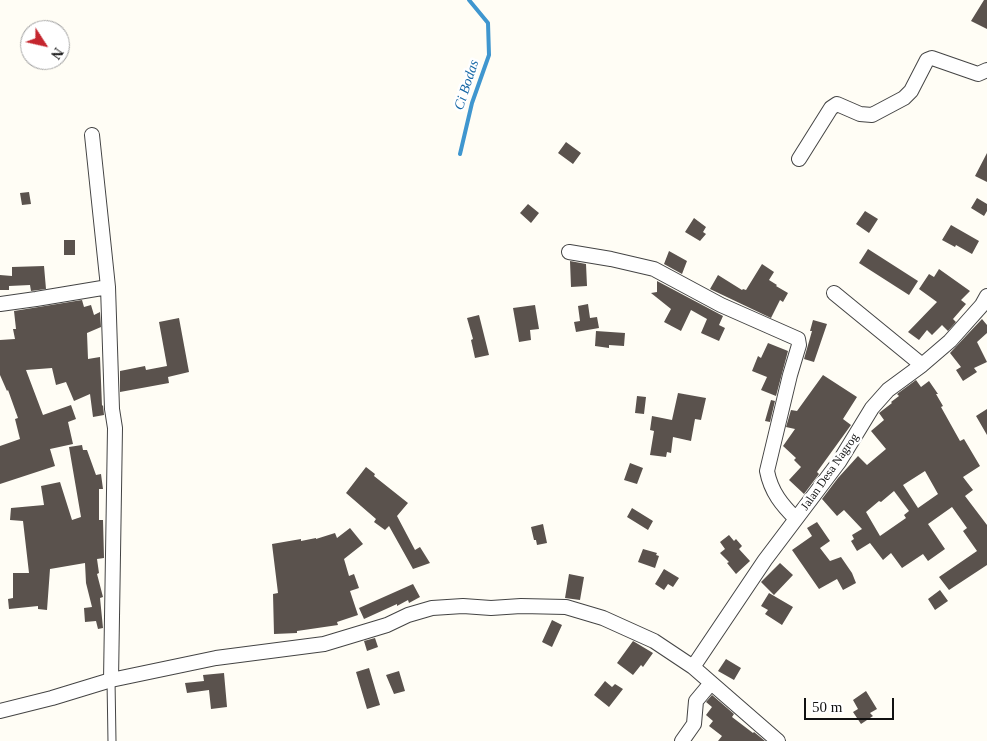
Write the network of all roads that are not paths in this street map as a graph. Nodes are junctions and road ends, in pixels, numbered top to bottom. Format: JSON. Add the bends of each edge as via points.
{"nodes":[{"id":1,"x":987,"y":70,"type":"edge"},
{"id":2,"x":92,"y":134,"type":"dead end"},
{"id":3,"x":799,"y":159,"type":"dead end"},
{"id":4,"x":569,"y":252,"type":"dead end"},
{"id":5,"x":108,"y":287,"type":"junction"},
{"id":6,"x":834,"y":293,"type":"dead end"},
{"id":7,"x":987,"y":296,"type":"edge"},
{"id":8,"x":0,"y":304,"type":"edge"},
{"id":9,"x":922,"y":365,"type":"junction"},
{"id":10,"x":796,"y":519,"type":"junction"},
{"id":11,"x":693,"y":667,"type":"junction"},
{"id":12,"x":111,"y":680,"type":"junction"},
{"id":13,"x":711,"y":683,"type":"junction"},
{"id":14,"x":0,"y":711,"type":"edge"},
{"id":15,"x":112,"y":741,"type":"edge"},
{"id":16,"x":682,"y":741,"type":"edge"},
{"id":17,"x":778,"y":741,"type":"edge"}],
"edges":[{"from":1,"to":3,"type":"street","via":[[978,74],[932,58],[927,60],[911,91],[872,115],[865,116],[834,105]]},
{"from":2,"to":5,"type":"street"},
{"from":4,"to":10,"type":"street","via":[[654,269],[727,308],[798,338],[799,345],[767,471],[769,484],[780,503]]},
{"from":5,"to":8,"type":"street"},
{"from":5,"to":12,"type":"street","via":[[115,428]]},
{"from":6,"to":9,"type":"street"},
{"from":7,"to":9,"type":"street","name":"Jalan Desa Nagrog","via":[[950,341]]},
{"from":9,"to":10,"type":"street","name":"Jalan Desa Nagrog","via":[[888,390],[872,408],[839,462]]},
{"from":10,"to":11,"type":"street","name":"Jalan Desa Nagrog"},
{"from":11,"to":12,"type":"street","via":[[654,641],[603,618],[566,607],[463,606],[432,608],[324,644],[216,658]]},
{"from":11,"to":13,"type":"street"},
{"from":12,"to":14,"type":"street"},
{"from":12,"to":15,"type":"lane"},
{"from":13,"to":16,"type":"street","via":[[696,702],[694,724]]},
{"from":13,"to":17,"type":"street"}]}
